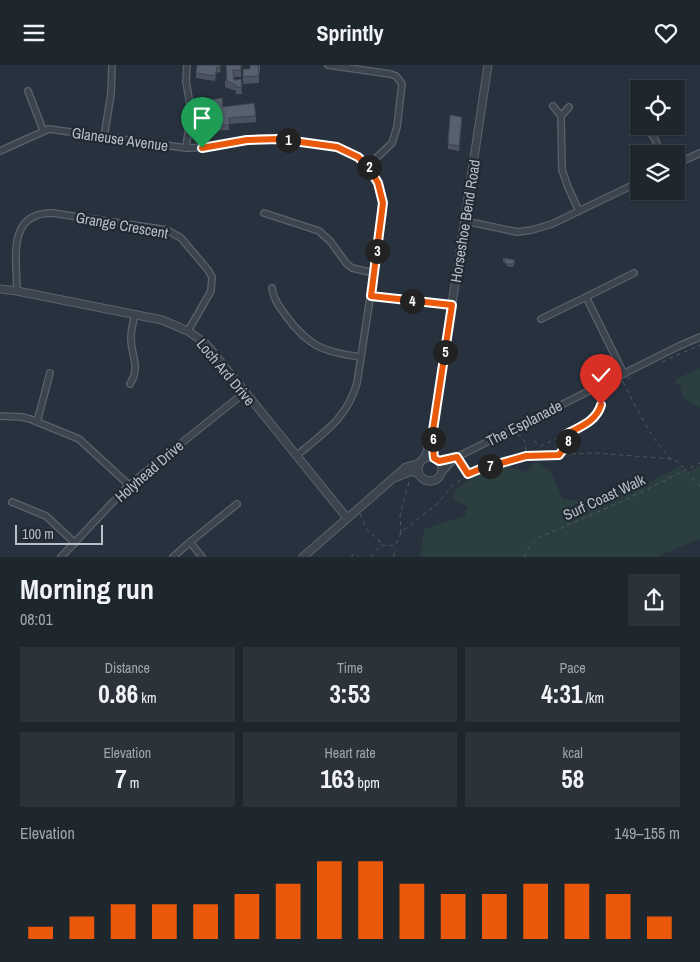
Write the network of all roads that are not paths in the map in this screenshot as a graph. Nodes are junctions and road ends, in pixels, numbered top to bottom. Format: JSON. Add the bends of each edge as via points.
{"nodes":[{"id":1,"x":112,"y":65,"type":"edge"},
{"id":2,"x":187,"y":65,"type":"edge"},
{"id":3,"x":328,"y":65,"type":"edge"},
{"id":4,"x":488,"y":65,"type":"edge"},
{"id":5,"x":28,"y":91,"type":"dead end"},
{"id":6,"x":553,"y":106,"type":"dead end"},
{"id":7,"x":569,"y":107,"type":"dead end"},
{"id":8,"x":561,"y":117,"type":"junction"},
{"id":9,"x":44,"y":130,"type":"junction"},
{"id":10,"x":652,"y":135,"type":"edge"},
{"id":11,"x":104,"y":137,"type":"junction"},
{"id":12,"x":654,"y":137,"type":"joint"},
{"id":13,"x":657,"y":145,"type":"edge"},
{"id":14,"x":186,"y":148,"type":"junction"},
{"id":15,"x":0,"y":151,"type":"edge"},
{"id":16,"x":700,"y":153,"type":"edge"},
{"id":17,"x":685,"y":159,"type":"edge"},
{"id":18,"x":368,"y":166,"type":"junction"},
{"id":19,"x":630,"y":186,"type":"edge"},
{"id":20,"x":579,"y":211,"type":"junction"},
{"id":21,"x":264,"y":213,"type":"dead end"},
{"id":22,"x":465,"y":221,"type":"junction"},
{"id":23,"x":374,"y":273,"type":"junction"},
{"id":24,"x":634,"y":273,"type":"dead end"},
{"id":25,"x":0,"y":289,"type":"edge"},
{"id":26,"x":272,"y":289,"type":"dead end"},
{"id":27,"x":17,"y":291,"type":"junction"},
{"id":28,"x":371,"y":296,"type":"junction"},
{"id":29,"x":586,"y":297,"type":"junction"},
{"id":30,"x":452,"y":305,"type":"junction"},
{"id":31,"x":135,"y":315,"type":"junction"},
{"id":32,"x":541,"y":319,"type":"dead end"},
{"id":33,"x":188,"y":331,"type":"junction"},
{"id":34,"x":700,"y":337,"type":"edge"},
{"id":35,"x":361,"y":357,"type":"junction"},
{"id":36,"x":50,"y":373,"type":"dead end"},
{"id":37,"x":624,"y":374,"type":"junction"},
{"id":38,"x":130,"y":384,"type":"dead end"},
{"id":39,"x":244,"y":393,"type":"junction"},
{"id":40,"x":0,"y":416,"type":"edge"},
{"id":41,"x":37,"y":422,"type":"junction"},
{"id":42,"x":432,"y":437,"type":"junction"},
{"id":43,"x":296,"y":456,"type":"junction"},
{"id":44,"x":457,"y":457,"type":"junction"},
{"id":45,"x":437,"y":459,"type":"junction"},
{"id":46,"x":422,"y":461,"type":"junction"},
{"id":47,"x":442,"y":472,"type":"junction"},
{"id":48,"x":419,"y":474,"type":"junction"},
{"id":49,"x":393,"y":479,"type":"junction"},
{"id":50,"x":129,"y":485,"type":"junction"},
{"id":51,"x":12,"y":502,"type":"dead end"},
{"id":52,"x":238,"y":504,"type":"dead end"},
{"id":53,"x":347,"y":518,"type":"junction"},
{"id":54,"x":190,"y":542,"type":"junction"},
{"id":55,"x":75,"y":543,"type":"junction"},
{"id":56,"x":61,"y":557,"type":"edge"},
{"id":57,"x":173,"y":557,"type":"edge"},
{"id":58,"x":202,"y":557,"type":"edge"},
{"id":59,"x":303,"y":557,"type":"edge"}],
"edges":[{"from":1,"to":11,"type":"street"},
{"from":2,"to":14,"type":"street","via":[[191,111]]},
{"from":3,"to":18,"type":"street","via":[[390,74],[402,84],[392,143]]},
{"from":4,"to":22,"type":"street","name":"Horseshoe Bend Road"},
{"from":5,"to":9,"type":"street"},
{"from":6,"to":8,"type":"street"},
{"from":7,"to":8,"type":"street"},
{"from":8,"to":20,"type":"street","via":[[562,171]]},
{"from":9,"to":11,"type":"street","name":"Glaneuse Avenue"},
{"from":9,"to":15,"type":"street","name":"Glaneuse Avenue"},
{"from":10,"to":12,"type":"street"},
{"from":11,"to":14,"type":"street","name":"Glaneuse Avenue"},
{"from":12,"to":13,"type":"street"},
{"from":14,"to":18,"type":"street","name":"Glaneuse Avenue","via":[[262,138],[279,139],[337,147]]},
{"from":16,"to":17,"type":"street"},
{"from":18,"to":23,"type":"street","name":"Glaneuse Avenue","via":[[378,183],[383,203]]},
{"from":19,"to":20,"type":"street"},
{"from":20,"to":22,"type":"street","via":[[540,229],[516,232]]},
{"from":21,"to":23,"type":"street","via":[[320,231],[352,268]]},
{"from":22,"to":30,"type":"street","name":"Horseshoe Bend Road"},
{"from":23,"to":28,"type":"street","name":"Glaneuse Avenue"},
{"from":24,"to":29,"type":"street"},
{"from":25,"to":27,"type":"street","name":"Loch Ard Drive"},
{"from":26,"to":35,"type":"street","via":[[273,297],[293,326],[315,346]]},
{"from":27,"to":31,"type":"street","name":"Loch Ard Drive"},
{"from":27,"to":33,"type":"street","name":"Grange Crescent","via":[[18,233],[25,223],[38,215],[52,213],[167,230],[181,239],[212,277],[211,291]]},
{"from":28,"to":30,"type":"street"},
{"from":28,"to":35,"type":"street","name":"Glaneuse Avenue"},
{"from":29,"to":32,"type":"street"},
{"from":29,"to":37,"type":"street"},
{"from":30,"to":42,"type":"street","name":"Horseshoe Bend Road"},
{"from":31,"to":33,"type":"street","name":"Loch Ard Drive","via":[[162,320]]},
{"from":31,"to":38,"type":"street","via":[[131,340],[136,372]]},
{"from":33,"to":39,"type":"street","name":"Loch Ard Drive","via":[[205,343]]},
{"from":34,"to":37,"type":"street","name":"The Esplanade"},
{"from":35,"to":43,"type":"street","name":"Glaneuse Avenue","via":[[357,383],[346,410]]},
{"from":36,"to":41,"type":"street"},
{"from":37,"to":44,"type":"street","name":"The Esplanade"},
{"from":39,"to":43,"type":"street","name":"Loch Ard Drive"},
{"from":39,"to":50,"type":"street","name":"Holyhead Drive"},
{"from":40,"to":41,"type":"street","via":[[22,417]]},
{"from":41,"to":50,"type":"street","via":[[79,439]]},
{"from":42,"to":45,"type":"street","name":"Horseshoe Bend Road"},
{"from":42,"to":46,"type":"street","name":"Horseshoe Bend Road"},
{"from":43,"to":53,"type":"street","name":"Loch Ard Drive"},
{"from":44,"to":45,"type":"street","name":"The Esplanade"},
{"from":44,"to":47,"type":"street","name":"The Esplanade"},
{"from":45,"to":46,"type":"street"},
{"from":45,"to":47,"type":"street"},
{"from":46,"to":48,"type":"street"},
{"from":46,"to":49,"type":"street","via":[[406,467]]},
{"from":47,"to":48,"type":"street","via":[[432,481]]},
{"from":48,"to":49,"type":"street","via":[[411,471]]},
{"from":49,"to":53,"type":"street"},
{"from":50,"to":55,"type":"street","name":"Holyhead Drive"},
{"from":51,"to":55,"type":"street","via":[[46,516]]},
{"from":52,"to":54,"type":"street"},
{"from":53,"to":59,"type":"street"},
{"from":54,"to":57,"type":"street"},
{"from":54,"to":58,"type":"street"},
{"from":55,"to":56,"type":"street","name":"Holyhead Drive"}]}
